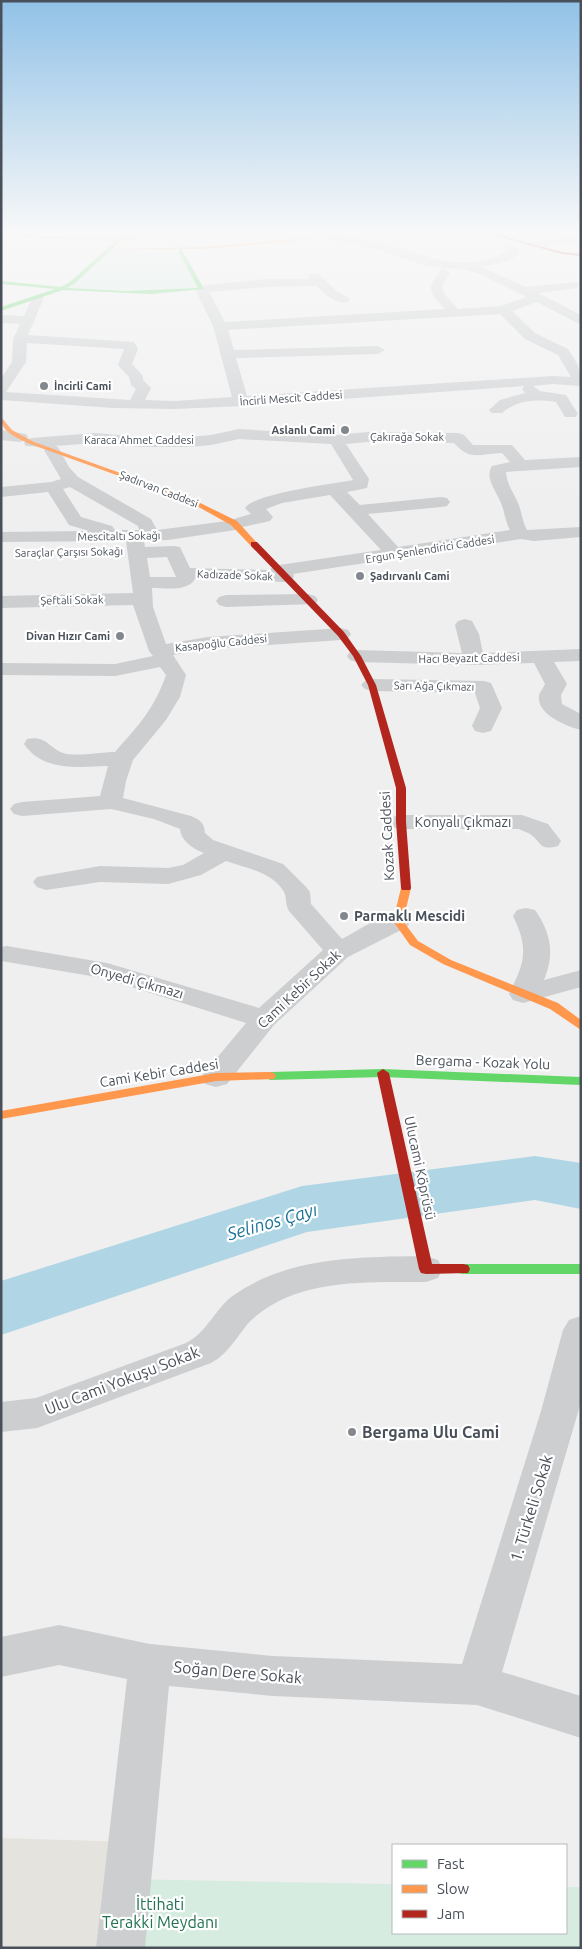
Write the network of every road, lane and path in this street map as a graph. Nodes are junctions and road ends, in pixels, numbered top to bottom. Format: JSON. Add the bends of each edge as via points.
{"nodes":[{"id":1,"x":27,"y":323,"type":"edge"},
{"id":2,"x":218,"y":323,"type":"edge"},
{"id":3,"x":275,"y":323,"type":"edge"},
{"id":4,"x":516,"y":323,"type":"edge"},
{"id":5,"x":220,"y":326,"type":"junction"},
{"id":6,"x":20,"y":339,"type":"junction"},
{"id":7,"x":378,"y":350,"type":"dead end"},
{"id":8,"x":228,"y":354,"type":"junction"},
{"id":9,"x":1,"y":361,"type":"edge"},
{"id":10,"x":19,"y":362,"type":"junction"},
{"id":11,"x":581,"y":381,"type":"edge"},
{"id":12,"x":523,"y":382,"type":"junction"},
{"id":13,"x":1,"y":389,"type":"edge"},
{"id":14,"x":536,"y":395,"type":"junction"},
{"id":15,"x":1,"y":396,"type":"edge"},
{"id":16,"x":243,"y":402,"type":"junction"},
{"id":17,"x":135,"y":405,"type":"junction"},
{"id":18,"x":497,"y":410,"type":"dead end"},
{"id":19,"x":308,"y":411,"type":"junction"},
{"id":20,"x":570,"y":414,"type":"dead end"},
{"id":21,"x":1,"y":419,"type":"edge"},
{"id":22,"x":1,"y":435,"type":"edge"},
{"id":23,"x":26,"y":440,"type":"junction"},
{"id":24,"x":336,"y":440,"type":"junction"},
{"id":25,"x":52,"y":450,"type":"junction"},
{"id":26,"x":581,"y":462,"type":"edge"},
{"id":27,"x":521,"y":465,"type":"junction"},
{"id":28,"x":67,"y":475,"type":"junction"},
{"id":29,"x":1,"y":482,"type":"edge"},
{"id":30,"x":53,"y":487,"type":"junction"},
{"id":31,"x":333,"y":488,"type":"junction"},
{"id":32,"x":1,"y":492,"type":"edge"},
{"id":33,"x":440,"y":502,"type":"dead end"},
{"id":34,"x":1,"y":503,"type":"edge"},
{"id":35,"x":1,"y":508,"type":"edge"},
{"id":36,"x":358,"y":510,"type":"junction"},
{"id":37,"x":76,"y":521,"type":"junction"},
{"id":38,"x":1,"y":522,"type":"edge"},
{"id":39,"x":234,"y":524,"type":"junction"},
{"id":40,"x":528,"y":535,"type":"junction"},
{"id":41,"x":1,"y":537,"type":"edge"},
{"id":42,"x":578,"y":540,"type":"edge"},
{"id":43,"x":145,"y":542,"type":"junction"},
{"id":44,"x":1,"y":553,"type":"edge"},
{"id":45,"x":396,"y":555,"type":"junction"},
{"id":46,"x":185,"y":573,"type":"junction"},
{"id":47,"x":282,"y":574,"type":"junction"},
{"id":48,"x":142,"y":591,"type":"junction"},
{"id":49,"x":308,"y":600,"type":"junction"},
{"id":50,"x":226,"y":601,"type":"dead end"},
{"id":51,"x":1,"y":602,"type":"edge"},
{"id":52,"x":465,"y":625,"type":"dead end"},
{"id":53,"x":341,"y":634,"type":"junction"},
{"id":54,"x":163,"y":655,"type":"junction"},
{"id":55,"x":581,"y":655,"type":"edge"},
{"id":56,"x":358,"y":656,"type":"junction"},
{"id":57,"x":540,"y":656,"type":"junction"},
{"id":58,"x":474,"y":659,"type":"junction"},
{"id":59,"x":1,"y":669,"type":"edge"},
{"id":60,"x":372,"y":684,"type":"junction"},
{"id":61,"x":581,"y":723,"type":"edge"},
{"id":62,"x":483,"y":726,"type":"dead end"},
{"id":63,"x":35,"y":744,"type":"dead end"},
{"id":64,"x":122,"y":758,"type":"junction"},
{"id":65,"x":111,"y":802,"type":"junction"},
{"id":66,"x":22,"y":809,"type":"dead end"},
{"id":67,"x":401,"y":822,"type":"junction"},
{"id":68,"x":549,"y":840,"type":"dead end"},
{"id":69,"x":226,"y":851,"type":"junction"},
{"id":70,"x":46,"y":882,"type":"dead end"},
{"id":71,"x":526,"y":916,"type":"dead end"},
{"id":72,"x":398,"y":921,"type":"junction"},
{"id":73,"x":338,"y":951,"type":"junction"},
{"id":74,"x":7,"y":954,"type":"dead end"},
{"id":75,"x":581,"y":978,"type":"edge"},
{"id":76,"x":523,"y":994,"type":"junction"},
{"id":77,"x":264,"y":1019,"type":"junction"},
{"id":78,"x":581,"y":1026,"type":"edge"},
{"id":79,"x":383,"y":1073,"type":"junction"},
{"id":80,"x":216,"y":1077,"type":"junction"},
{"id":81,"x":581,"y":1081,"type":"edge"},
{"id":82,"x":1,"y":1115,"type":"edge"},
{"id":83,"x":424,"y":1257,"type":"junction"},
{"id":84,"x":581,"y":1269,"type":"edge"},
{"id":85,"x":581,"y":1330,"type":"edge"},
{"id":86,"x":571,"y":1415,"type":"edge"},
{"id":87,"x":1,"y":1417,"type":"edge"},
{"id":88,"x":1,"y":1657,"type":"edge"},
{"id":89,"x":150,"y":1664,"type":"junction"},
{"id":90,"x":477,"y":1685,"type":"junction"},
{"id":91,"x":581,"y":1717,"type":"edge"},
{"id":92,"x":120,"y":1948,"type":"edge"}],
"edges":[{"from":1,"to":6,"type":"street"},
{"from":2,"to":5,"type":"street"},
{"from":3,"to":5,"type":"street"},
{"from":4,"to":11,"type":"street","via":[[530,336],[563,352]]},
{"from":5,"to":8,"type":"street"},
{"from":6,"to":10,"type":"street"},
{"from":6,"to":17,"type":"street","via":[[129,345],[131,349],[126,365],[136,376],[136,382],[144,388]]},
{"from":7,"to":8,"type":"street"},
{"from":8,"to":16,"type":"street"},
{"from":9,"to":10,"type":"street"},
{"from":10,"to":13,"type":"street"},
{"from":11,"to":12,"type":"street","name":"İncirli Mescit Caddesi"},
{"from":12,"to":14,"type":"street"},
{"from":12,"to":19,"type":"street","name":"İncirli Mescit Caddesi"},
{"from":14,"to":18,"type":"street","via":[[504,403]]},
{"from":14,"to":20,"type":"street","via":[[561,398]]},
{"from":15,"to":17,"type":"street","name":"İncirli Mescit Caddesi"},
{"from":16,"to":17,"type":"street","name":"İncirli Mescit Caddesi"},
{"from":16,"to":19,"type":"street","name":"İncirli Mescit Caddesi"},
{"from":19,"to":24,"type":"street","via":[[318,434]]},
{"from":21,"to":23,"type":"main road","via":[[5,427]]},
{"from":22,"to":23,"type":"street","name":"Karaca Ahmet Caddesi"},
{"from":23,"to":24,"type":"street","name":"Karaca Ahmet Caddesi","via":[[95,438],[188,442],[259,434]]},
{"from":23,"to":25,"type":"main road","name":"Şadırvan Caddesi"},
{"from":24,"to":27,"type":"street","name":"Çakırağa Sokak","via":[[458,438],[469,450],[506,448]]},
{"from":24,"to":31,"type":"street","via":[[361,484]]},
{"from":25,"to":28,"type":"street"},
{"from":25,"to":39,"type":"main road","name":"Şadırvan Caddesi","via":[[188,499]]},
{"from":26,"to":27,"type":"street"},
{"from":27,"to":40,"type":"street","via":[[498,469],[499,484],[510,504],[513,520]]},
{"from":28,"to":29,"type":"street","via":[[11,478]]},
{"from":28,"to":30,"type":"street"},
{"from":28,"to":43,"type":"street","via":[[144,524]]},
{"from":30,"to":32,"type":"street"},
{"from":30,"to":37,"type":"street"},
{"from":31,"to":36,"type":"street"},
{"from":31,"to":39,"type":"street","name":"Mescitaltı Sokağı","via":[[261,504],[254,508],[264,517]]},
{"from":33,"to":36,"type":"street"},
{"from":34,"to":35,"type":"street"},
{"from":36,"to":45,"type":"street"},
{"from":37,"to":38,"type":"street"},
{"from":37,"to":43,"type":"street"},
{"from":39,"to":43,"type":"street","name":"Mescitaltı Sokağı"},
{"from":39,"to":47,"type":"main road","name":"Şadırvan Caddesi"},
{"from":40,"to":42,"type":"street","name":"Ergun Şenlendirici Caddesi"},
{"from":40,"to":45,"type":"street","name":"Ergun Şenlendirici Caddesi"},
{"from":41,"to":43,"type":"street","name":"Mescitaltı Sokağı"},
{"from":43,"to":44,"type":"street","name":"Saraçlar Çarşısı Sokağı"},
{"from":43,"to":46,"type":"street"},
{"from":43,"to":48,"type":"street"},
{"from":45,"to":47,"type":"street","name":"Ergun Şenlendirici Caddesi"},
{"from":46,"to":47,"type":"street","name":"Kadızade Sokak"},
{"from":46,"to":48,"type":"street","name":"Şeftali Sokak","via":[[186,579],[182,582]]},
{"from":47,"to":49,"type":"main road","name":"Kozak Caddesi"},
{"from":48,"to":51,"type":"street","name":"Şeftali Sokak"},
{"from":48,"to":54,"type":"street","via":[[143,607]]},
{"from":49,"to":50,"type":"street"},
{"from":49,"to":53,"type":"main road","name":"Kozak Caddesi"},
{"from":52,"to":58,"type":"street","via":[[472,638]]},
{"from":53,"to":54,"type":"street","name":"Kasapoğlu Caddesi","via":[[208,643]]},
{"from":53,"to":56,"type":"main road","name":"Kozak Caddesi"},
{"from":54,"to":59,"type":"street","name":"Kasapoğlu Caddesi","via":[[115,670]]},
{"from":54,"to":64,"type":"street","via":[[176,675],[169,697],[155,720]]},
{"from":55,"to":57,"type":"street","name":"Hacı Beyazıt Caddesi"},
{"from":56,"to":58,"type":"street","name":"Hacı Beyazıt Caddesi"},
{"from":56,"to":60,"type":"main road","name":"Kozak Caddesi"},
{"from":57,"to":58,"type":"street","name":"Hacı Beyazıt Caddesi"},
{"from":57,"to":61,"type":"street","via":[[556,684],[550,695],[552,707]]},
{"from":60,"to":62,"type":"street","name":"Sarı Ağa Çıkmazı","via":[[484,687],[491,708]]},
{"from":60,"to":67,"type":"main road","name":"Kozak Caddesi","via":[[401,788]]},
{"from":63,"to":64,"type":"street","via":[[55,758],[70,761]]},
{"from":64,"to":65,"type":"street"},
{"from":65,"to":66,"type":"street"},
{"from":65,"to":69,"type":"street","via":[[180,819],[192,825],[194,835],[204,845]]},
{"from":67,"to":68,"type":"street","name":"Konyalı Çıkmazı","via":[[522,822],[539,829]]},
{"from":67,"to":72,"type":"main road","name":"Kozak Caddesi","via":[[406,890]]},
{"from":69,"to":70,"type":"street","via":[[192,870],[168,876],[100,874]]},
{"from":69,"to":73,"type":"street","via":[[274,869],[285,878],[297,892],[298,905]]},
{"from":71,"to":76,"type":"street","via":[[540,950],[536,970]]},
{"from":72,"to":73,"type":"street","name":"Cami Kebir Sokak"},
{"from":72,"to":76,"type":"main road","via":[[414,943],[447,962]]},
{"from":73,"to":77,"type":"street","name":"Cami Kebir Sokak"},
{"from":74,"to":77,"type":"street","name":"Onyedi Çıkmazı","via":[[107,970]]},
{"from":75,"to":76,"type":"street"},
{"from":76,"to":78,"type":"main road","via":[[554,1006]]},
{"from":77,"to":80,"type":"street","name":"Cami Kebir Sokak"},
{"from":79,"to":80,"type":"main road","name":"Cami Kebir Caddesi"},
{"from":79,"to":81,"type":"main road","name":"Bergama - Kozak Yolu"},
{"from":79,"to":83,"type":"main road","name":"Ulucami Köprüsü"},
{"from":80,"to":82,"type":"main road","name":"Cami Kebir Caddesi"},
{"from":83,"to":84,"type":"main road"},
{"from":83,"to":87,"type":"street","name":"Ulu Cami Yokuşu Sokak","via":[[288,1282],[248,1303],[232,1317],[209,1347],[186,1358],[37,1413]]},
{"from":85,"to":86,"type":"street","name":"1. Türkeli Sokak"},
{"from":86,"to":90,"type":"street","name":"1. Türkeli Sokak"},
{"from":88,"to":89,"type":"street","name":"Soğan Dere Sokak","via":[[59,1645]]},
{"from":89,"to":90,"type":"street","name":"Soğan Dere Sokak","via":[[273,1676]]},
{"from":89,"to":92,"type":"street"},
{"from":90,"to":91,"type":"street","name":"Soğan Dere Sokak"}]}
